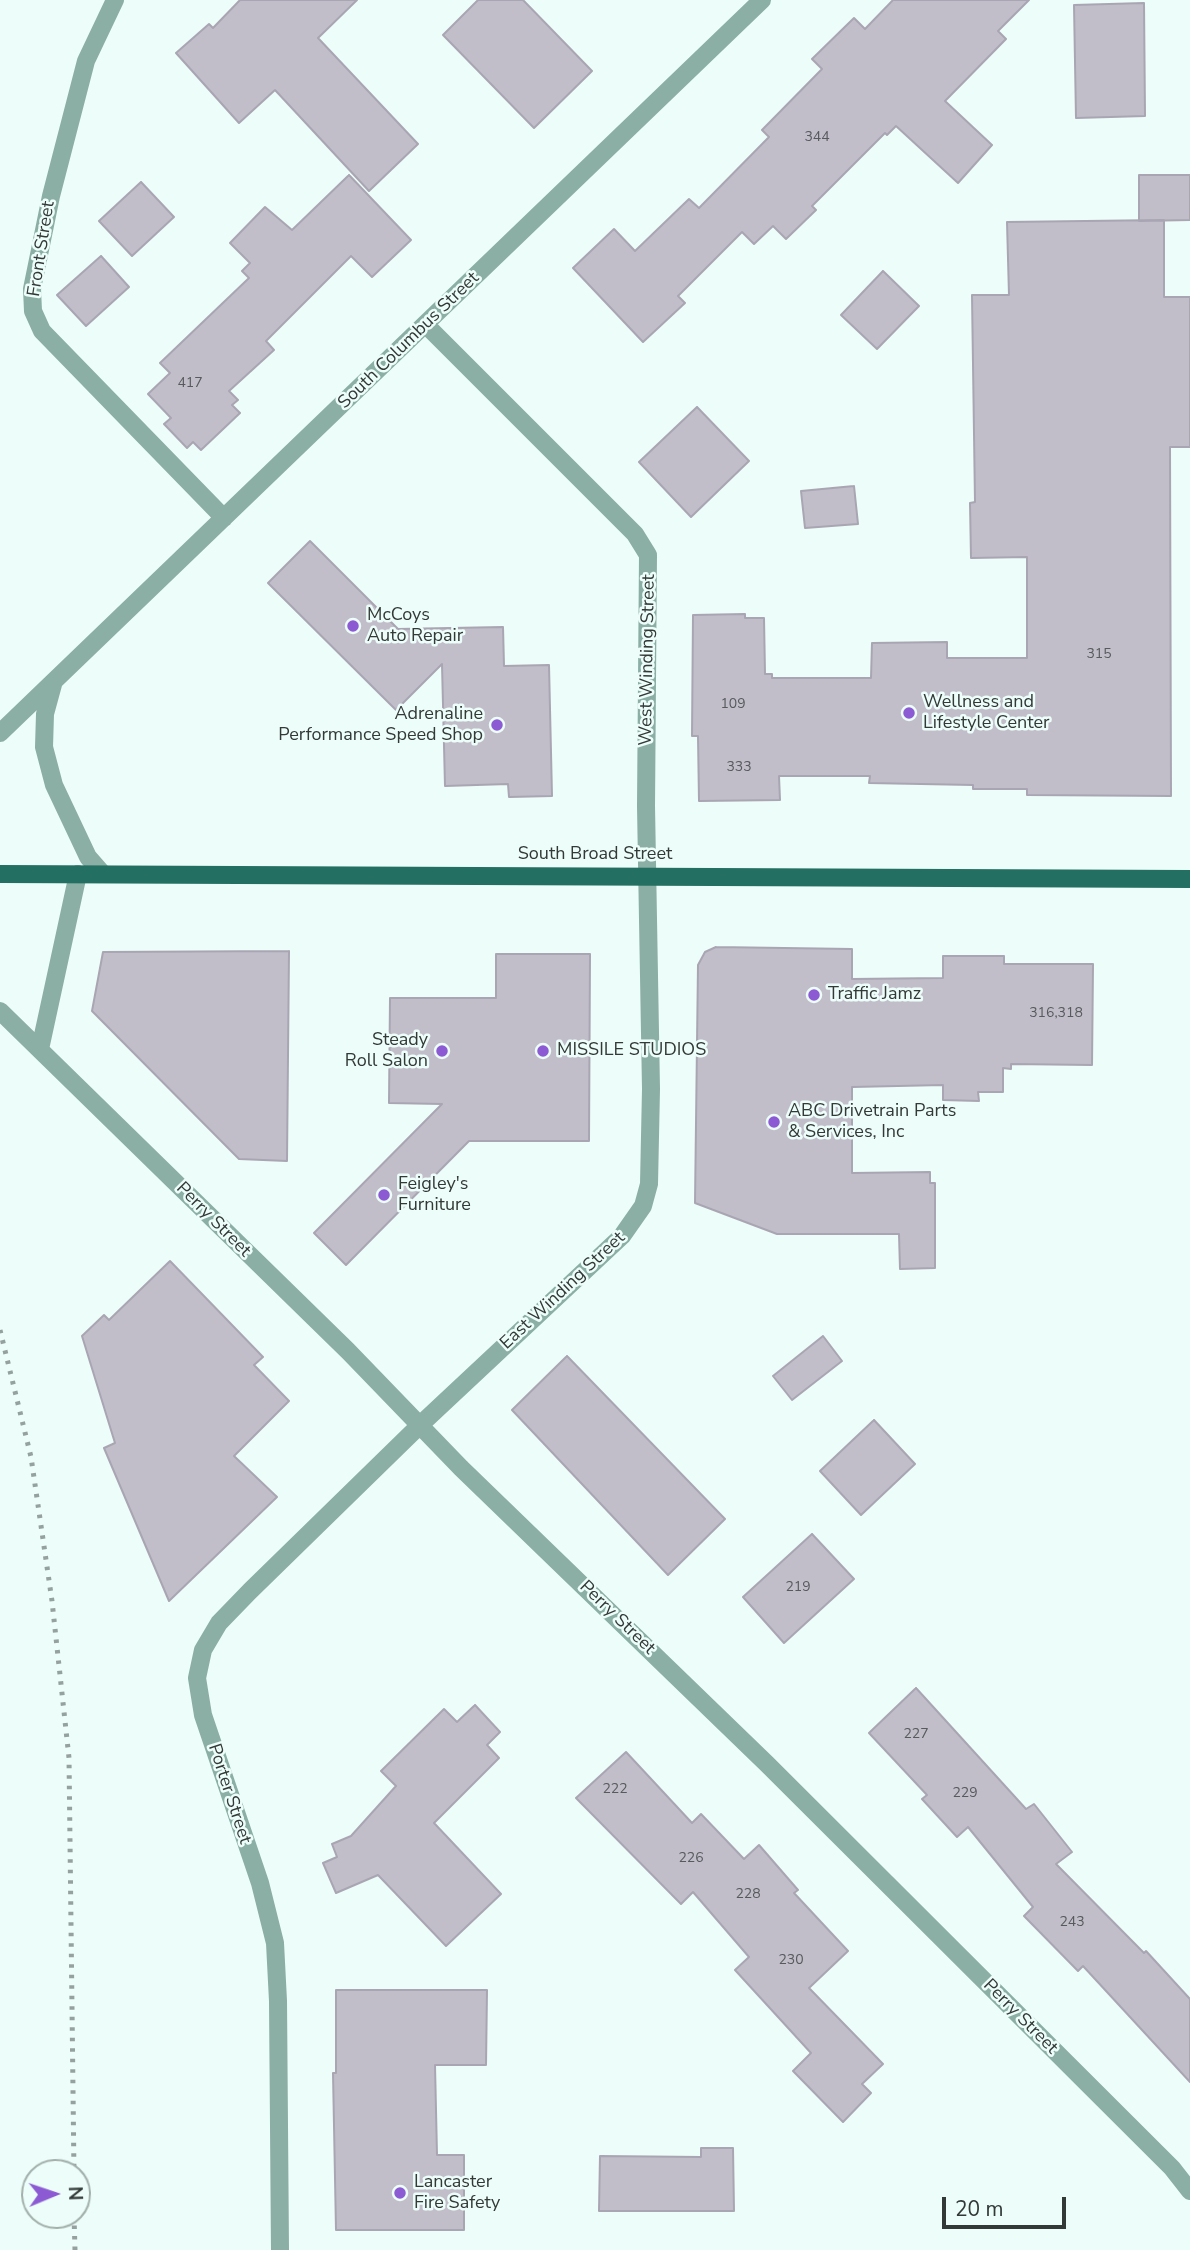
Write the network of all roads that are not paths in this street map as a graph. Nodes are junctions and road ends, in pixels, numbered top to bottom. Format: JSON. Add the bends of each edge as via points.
{"nodes":[{"id":1,"x":115,"y":0,"type":"edge"},
{"id":2,"x":761,"y":0,"type":"edge"},
{"id":3,"x":426,"y":325,"type":"junction"},
{"id":4,"x":224,"y":519,"type":"junction"},
{"id":5,"x":54,"y":681,"type":"junction"},
{"id":6,"x":0,"y":733,"type":"edge"},
{"id":7,"x":0,"y":873,"type":"edge"},
{"id":8,"x":102,"y":873,"type":"junction"},
{"id":9,"x":78,"y":874,"type":"junction"},
{"id":10,"x":648,"y":876,"type":"junction"},
{"id":11,"x":1190,"y":879,"type":"edge"},
{"id":12,"x":0,"y":1011,"type":"edge"},
{"id":13,"x":40,"y":1049,"type":"junction"},
{"id":14,"x":420,"y":1425,"type":"junction"},
{"id":15,"x":1190,"y":2192,"type":"edge"},
{"id":16,"x":280,"y":2250,"type":"edge"}],
"edges":[{"from":1,"to":4,"type":"street","name":"Front Street","via":[[86,61],[51,196],[32,289],[33,311],[42,331]]},
{"from":2,"to":3,"type":"street","name":"South Columbus Street"},
{"from":3,"to":4,"type":"street","name":"South Columbus Street"},
{"from":3,"to":10,"type":"street","name":"West Winding Street","via":[[635,534],[648,555]]},
{"from":4,"to":5,"type":"street","name":"South Columbus Street"},
{"from":5,"to":6,"type":"street","name":"South Columbus Street"},
{"from":5,"to":8,"type":"street","via":[[45,714],[44,747],[54,785],[88,857]]},
{"from":7,"to":9,"type":"main road","name":"South Broad Street"},
{"from":8,"to":9,"type":"main road","name":"South Broad Street"},
{"from":8,"to":10,"type":"main road","name":"South Broad Street"},
{"from":9,"to":13,"type":"street"},
{"from":10,"to":11,"type":"main road","name":"South Broad Street"},
{"from":10,"to":14,"type":"street","name":"East Winding Street","via":[[651,1128],[649,1184],[643,1206],[633,1224],[605,1253]]},
{"from":12,"to":13,"type":"street","name":"Perry Street"},
{"from":13,"to":14,"type":"street","name":"Perry Street"},
{"from":14,"to":15,"type":"street","name":"Perry Street","via":[[786,1783],[1172,2168]]},
{"from":14,"to":16,"type":"street","name":"Porter Street","via":[[219,1623],[203,1650],[197,1678],[203,1715],[260,1882],[275,1943]]}]}
